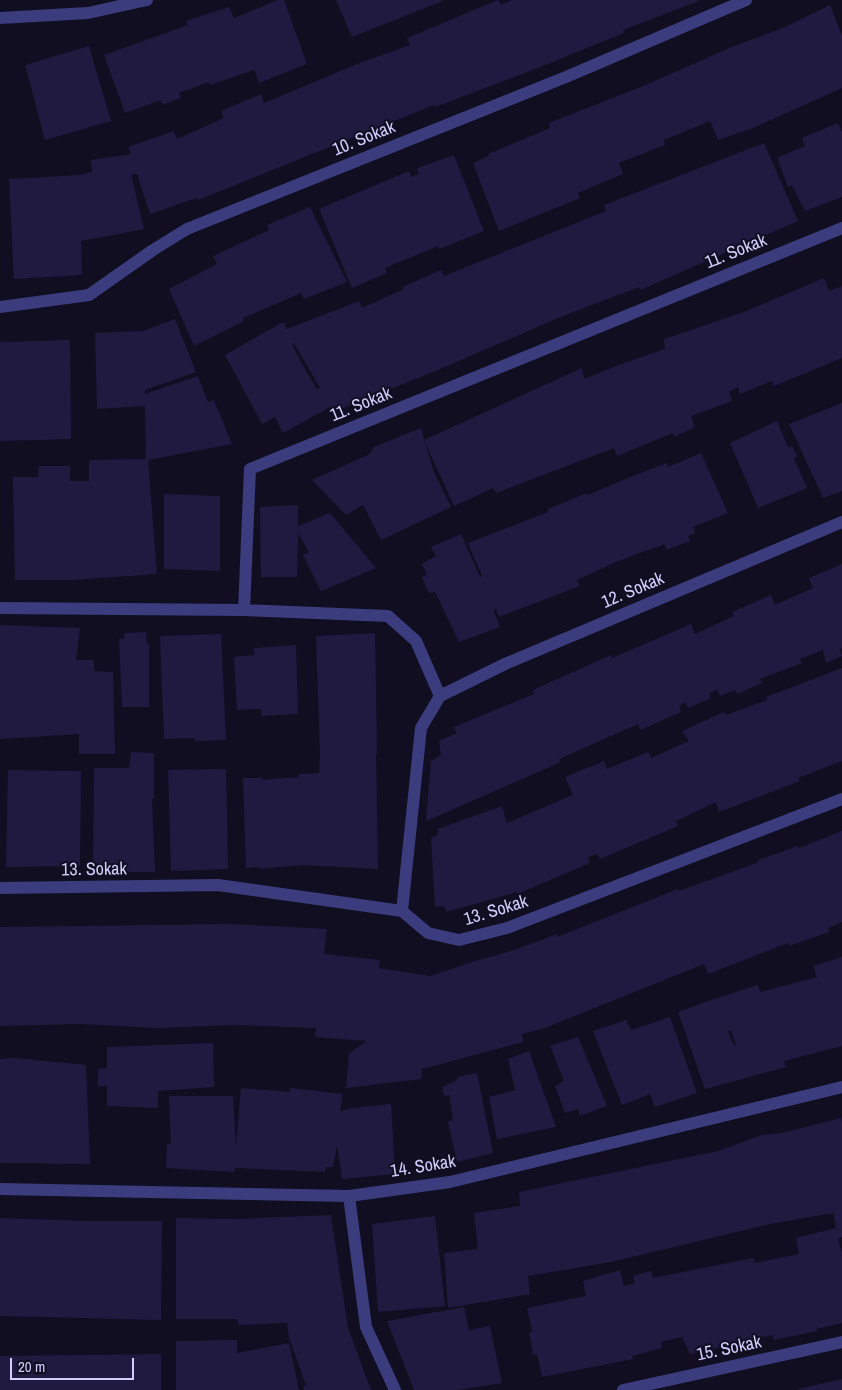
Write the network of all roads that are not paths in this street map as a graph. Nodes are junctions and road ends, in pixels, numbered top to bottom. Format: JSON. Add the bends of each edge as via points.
{"nodes":[{"id":1,"x":148,"y":0,"type":"edge"},
{"id":2,"x":746,"y":0,"type":"edge"},
{"id":3,"x":0,"y":18,"type":"edge"},
{"id":4,"x":842,"y":228,"type":"edge"},
{"id":5,"x":0,"y":307,"type":"edge"},
{"id":6,"x":842,"y":522,"type":"edge"},
{"id":7,"x":0,"y":608,"type":"edge"},
{"id":8,"x":244,"y":610,"type":"junction"},
{"id":9,"x":440,"y":696,"type":"junction"},
{"id":10,"x":842,"y":799,"type":"edge"},
{"id":11,"x":0,"y":888,"type":"edge"},
{"id":12,"x":402,"y":911,"type":"junction"},
{"id":13,"x":842,"y":1087,"type":"edge"},
{"id":14,"x":0,"y":1190,"type":"edge"},
{"id":15,"x":349,"y":1196,"type":"junction"},
{"id":16,"x":842,"y":1342,"type":"edge"},
{"id":17,"x":394,"y":1390,"type":"edge"},
{"id":18,"x":623,"y":1390,"type":"edge"}],
"edges":[{"from":1,"to":3,"type":"street","via":[[88,13]]},
{"from":2,"to":5,"type":"street","name":"10. Sokak","via":[[566,77],[187,229],[89,295]]},
{"from":4,"to":8,"type":"street","name":"11. Sokak","via":[[250,469]]},
{"from":6,"to":9,"type":"street","name":"12. Sokak","via":[[505,664]]},
{"from":7,"to":8,"type":"street"},
{"from":8,"to":9,"type":"street","via":[[388,616],[416,641]]},
{"from":9,"to":12,"type":"street","via":[[422,728]]},
{"from":10,"to":12,"type":"street","name":"13. Sokak","via":[[507,928],[459,940],[428,933]]},
{"from":11,"to":12,"type":"street","name":"13. Sokak","via":[[218,886]]},
{"from":13,"to":15,"type":"street","name":"14. Sokak","via":[[450,1182]]},
{"from":14,"to":15,"type":"street","name":"14. Sokak"},
{"from":15,"to":17,"type":"street","via":[[366,1327]]},
{"from":16,"to":18,"type":"street","name":"15. Sokak"}]}
